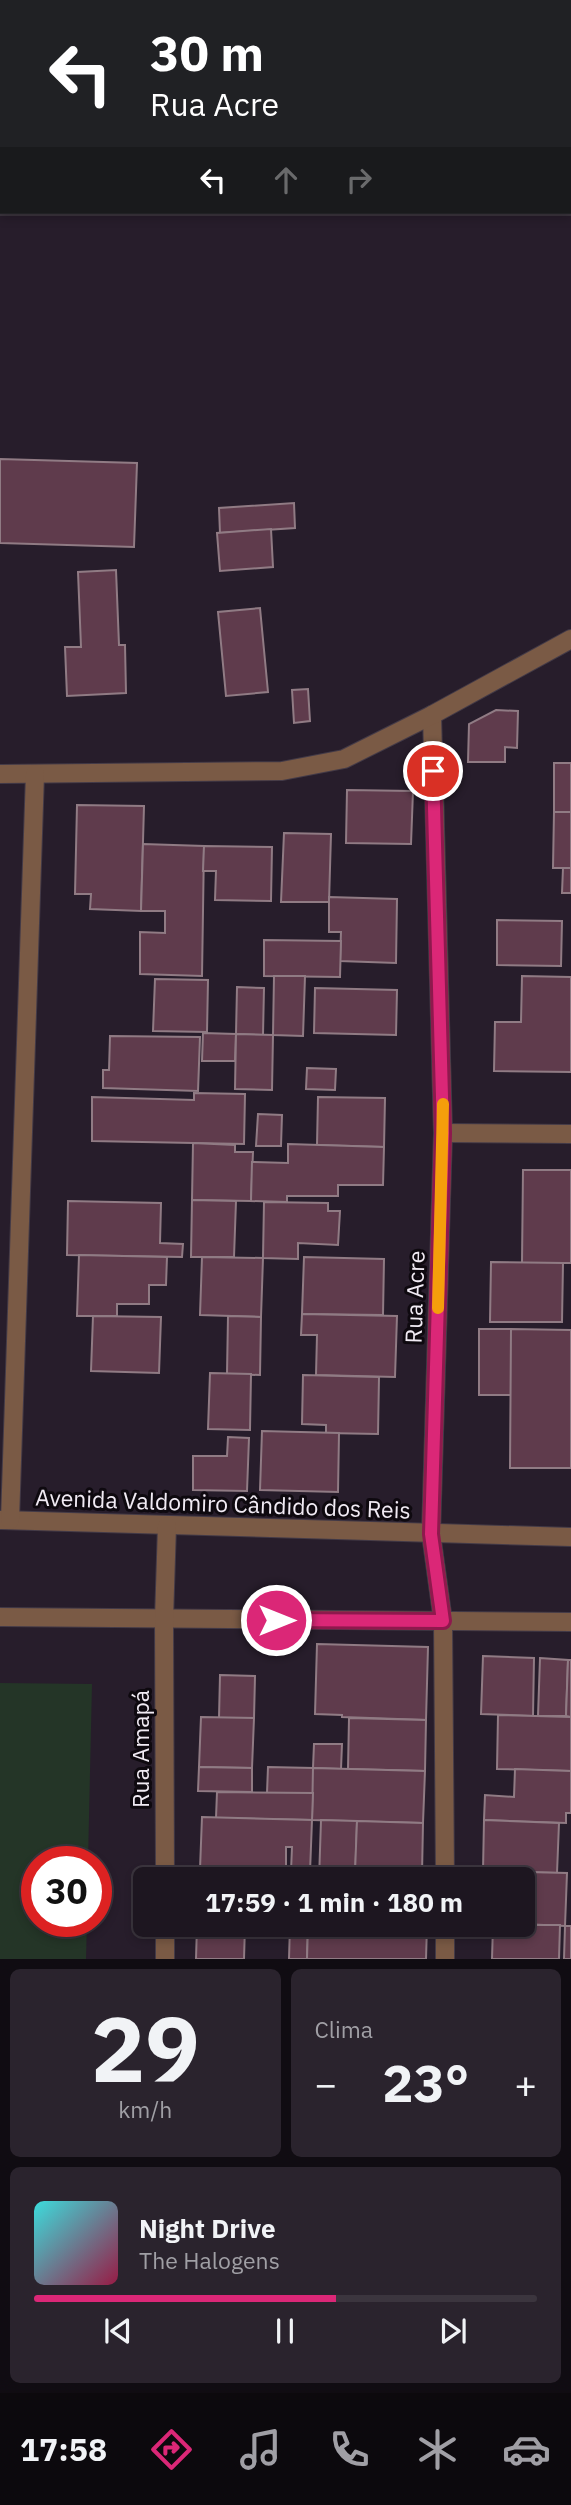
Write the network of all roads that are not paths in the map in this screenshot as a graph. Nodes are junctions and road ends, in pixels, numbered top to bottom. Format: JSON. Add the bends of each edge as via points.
{"nodes":[{"id":1,"x":571,"y":639,"type":"edge"},
{"id":2,"x":432,"y":715,"type":"junction"},
{"id":3,"x":0,"y":774,"type":"edge"},
{"id":4,"x":35,"y":774,"type":"junction"},
{"id":5,"x":443,"y":1133,"type":"junction"},
{"id":6,"x":571,"y":1134,"type":"edge"},
{"id":7,"x":5,"y":1520,"type":"edge"},
{"id":8,"x":167,"y":1526,"type":"junction"},
{"id":9,"x":431,"y":1534,"type":"junction"},
{"id":10,"x":571,"y":1538,"type":"edge"},
{"id":11,"x":0,"y":1617,"type":"edge"},
{"id":12,"x":164,"y":1619,"type":"junction"},
{"id":13,"x":443,"y":1621,"type":"junction"},
{"id":14,"x":571,"y":1622,"type":"edge"},
{"id":15,"x":165,"y":1867,"type":"edge"},
{"id":16,"x":445,"y":1867,"type":"edge"},
{"id":17,"x":165,"y":1937,"type":"edge"},
{"id":18,"x":445,"y":1937,"type":"edge"},
{"id":19,"x":165,"y":1959,"type":"edge"},
{"id":20,"x":445,"y":1959,"type":"edge"}],
"edges":[{"from":1,"to":2,"type":"street"},
{"from":2,"to":4,"type":"street","via":[[344,759],[282,771]]},
{"from":2,"to":5,"type":"street","name":"Rua Acre"},
{"from":3,"to":4,"type":"street"},
{"from":4,"to":7,"type":"street"},
{"from":5,"to":6,"type":"street"},
{"from":5,"to":9,"type":"street","name":"Rua Acre"},
{"from":7,"to":8,"type":"street","name":"Avenida Valdomiro Cândido dos Reis"},
{"from":8,"to":9,"type":"street","name":"Avenida Valdomiro Cândido dos Reis"},
{"from":8,"to":12,"type":"street","name":"Rua Amapá"},
{"from":9,"to":10,"type":"street","name":"Avenida Valdomiro Cândido dos Reis"},
{"from":9,"to":13,"type":"street","name":"Rua Acre"},
{"from":11,"to":12,"type":"street"},
{"from":12,"to":13,"type":"street"},
{"from":12,"to":15,"type":"street","name":"Rua Amapá"},
{"from":13,"to":14,"type":"street"},
{"from":13,"to":16,"type":"street","name":"Rua Acre"},
{"from":17,"to":19,"type":"street"},
{"from":18,"to":20,"type":"street"}]}
